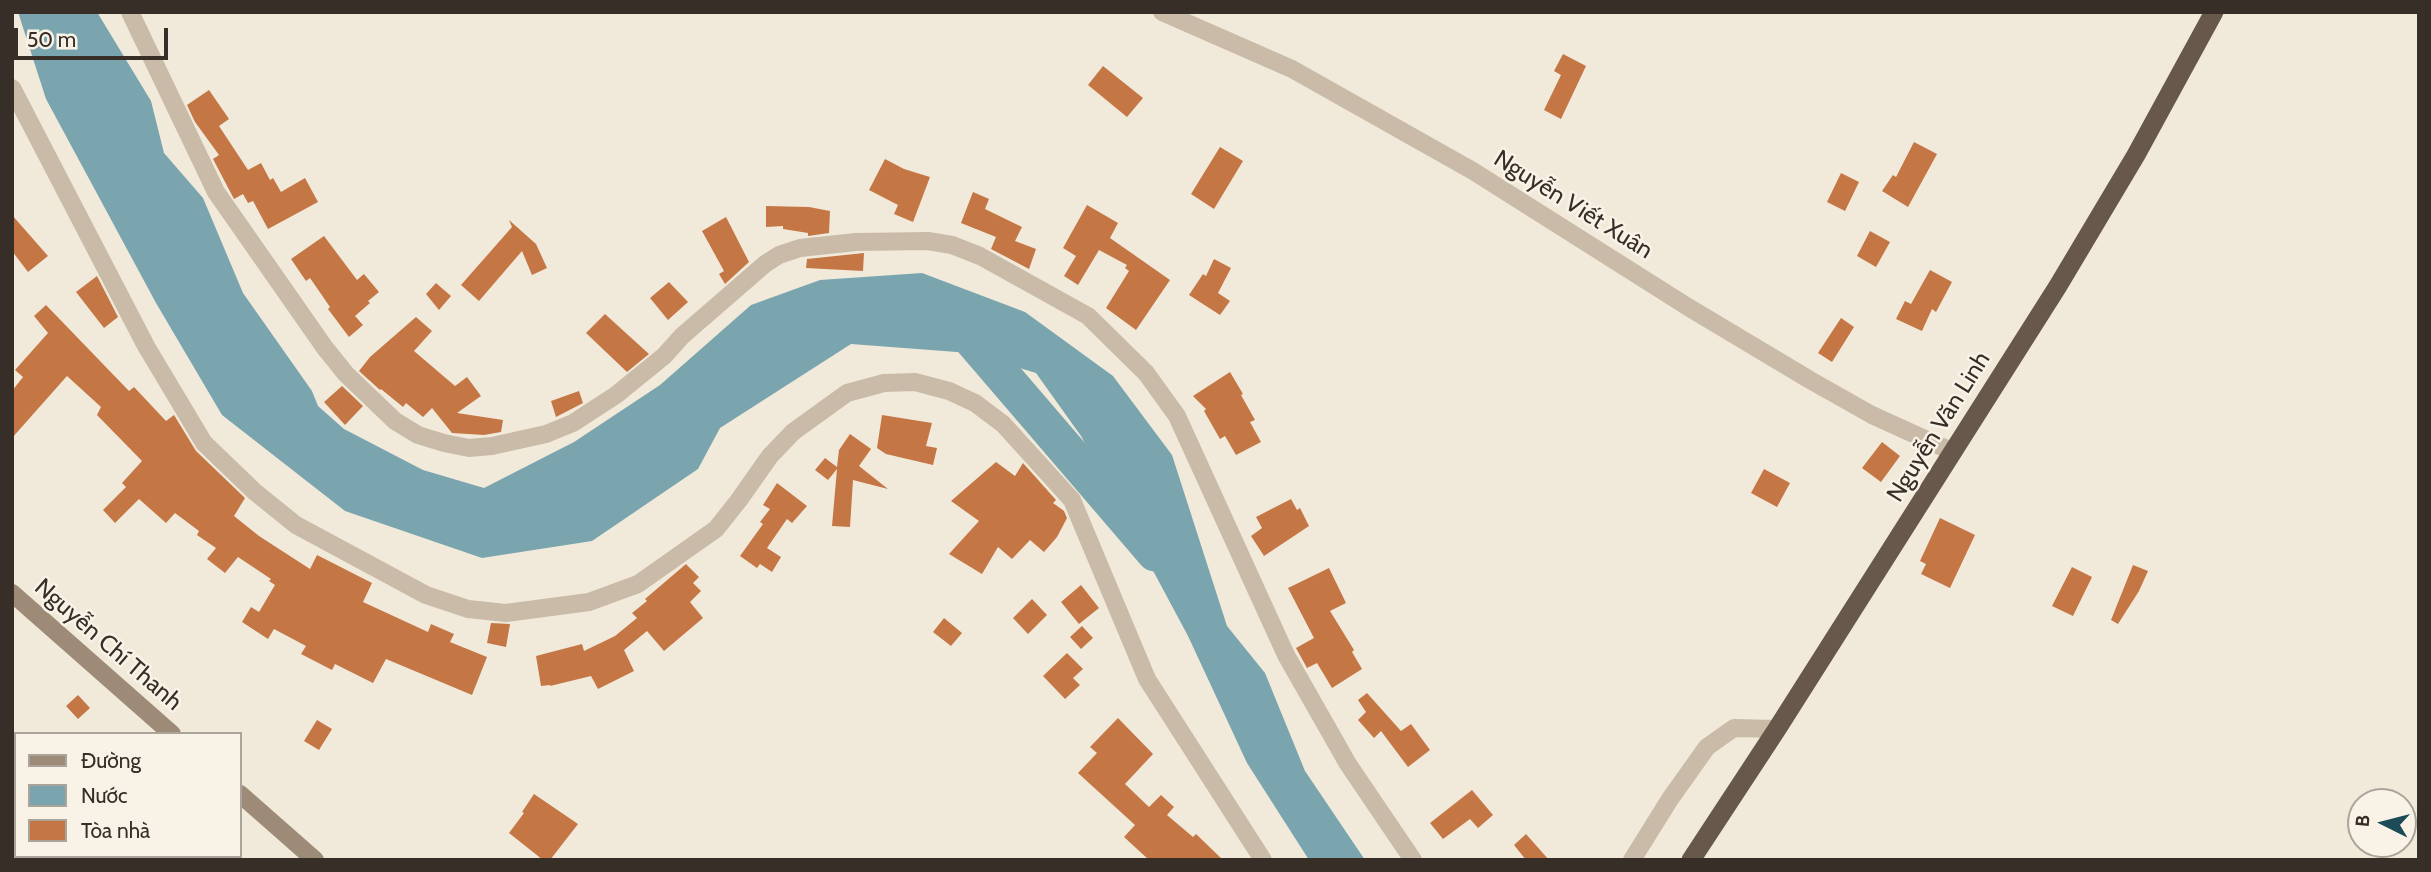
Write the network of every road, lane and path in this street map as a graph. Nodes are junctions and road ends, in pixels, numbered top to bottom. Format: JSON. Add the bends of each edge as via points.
{"nodes":[{"id":1,"x":130,"y":12,"type":"edge"},
{"id":2,"x":1161,"y":12,"type":"edge"},
{"id":3,"x":2214,"y":12,"type":"edge"},
{"id":4,"x":12,"y":88,"type":"edge"},
{"id":5,"x":1951,"y":451,"type":"junction"},
{"id":6,"x":12,"y":593,"type":"edge"},
{"id":7,"x":1777,"y":729,"type":"junction"},
{"id":8,"x":170,"y":732,"type":"edge"},
{"id":9,"x":242,"y":796,"type":"edge"},
{"id":10,"x":315,"y":860,"type":"edge"},
{"id":11,"x":1263,"y":860,"type":"edge"},
{"id":12,"x":1413,"y":860,"type":"edge"},
{"id":13,"x":1632,"y":860,"type":"edge"},
{"id":14,"x":1691,"y":860,"type":"edge"}],
"edges":[{"from":1,"to":12,"type":"street","via":[[216,192],[346,374],[395,421],[418,435],[469,448],[547,435],[573,423],[664,356],[765,264],[800,248],[856,242],[952,245],[981,256],[1088,316],[1146,373],[1177,416],[1286,655],[1348,764]]},
{"from":2,"to":5,"type":"street","name":"Nguyễn Viết Xuân","via":[[1303,75],[1473,171],[1810,380]]},
{"from":3,"to":5,"type":"highway","name":"Nguyễn Văn Linh","via":[[2136,155]]},
{"from":4,"to":11,"type":"street","via":[[146,346],[204,443],[296,525],[426,595],[468,609],[506,613],[589,602],[638,584],[716,529],[793,432],[847,393],[884,383],[915,382],[975,403],[1003,424],[1072,500],[1147,679]]},
{"from":5,"to":7,"type":"highway","name":"Nguyễn Văn Linh"},
{"from":6,"to":8,"type":"main road","name":"Nguyễn Chí Thanh"},
{"from":7,"to":13,"type":"street","via":[[1734,728],[1707,747]]},
{"from":7,"to":14,"type":"highway","name":"Nguyễn Văn Linh"},
{"from":9,"to":10,"type":"main road"}]}
